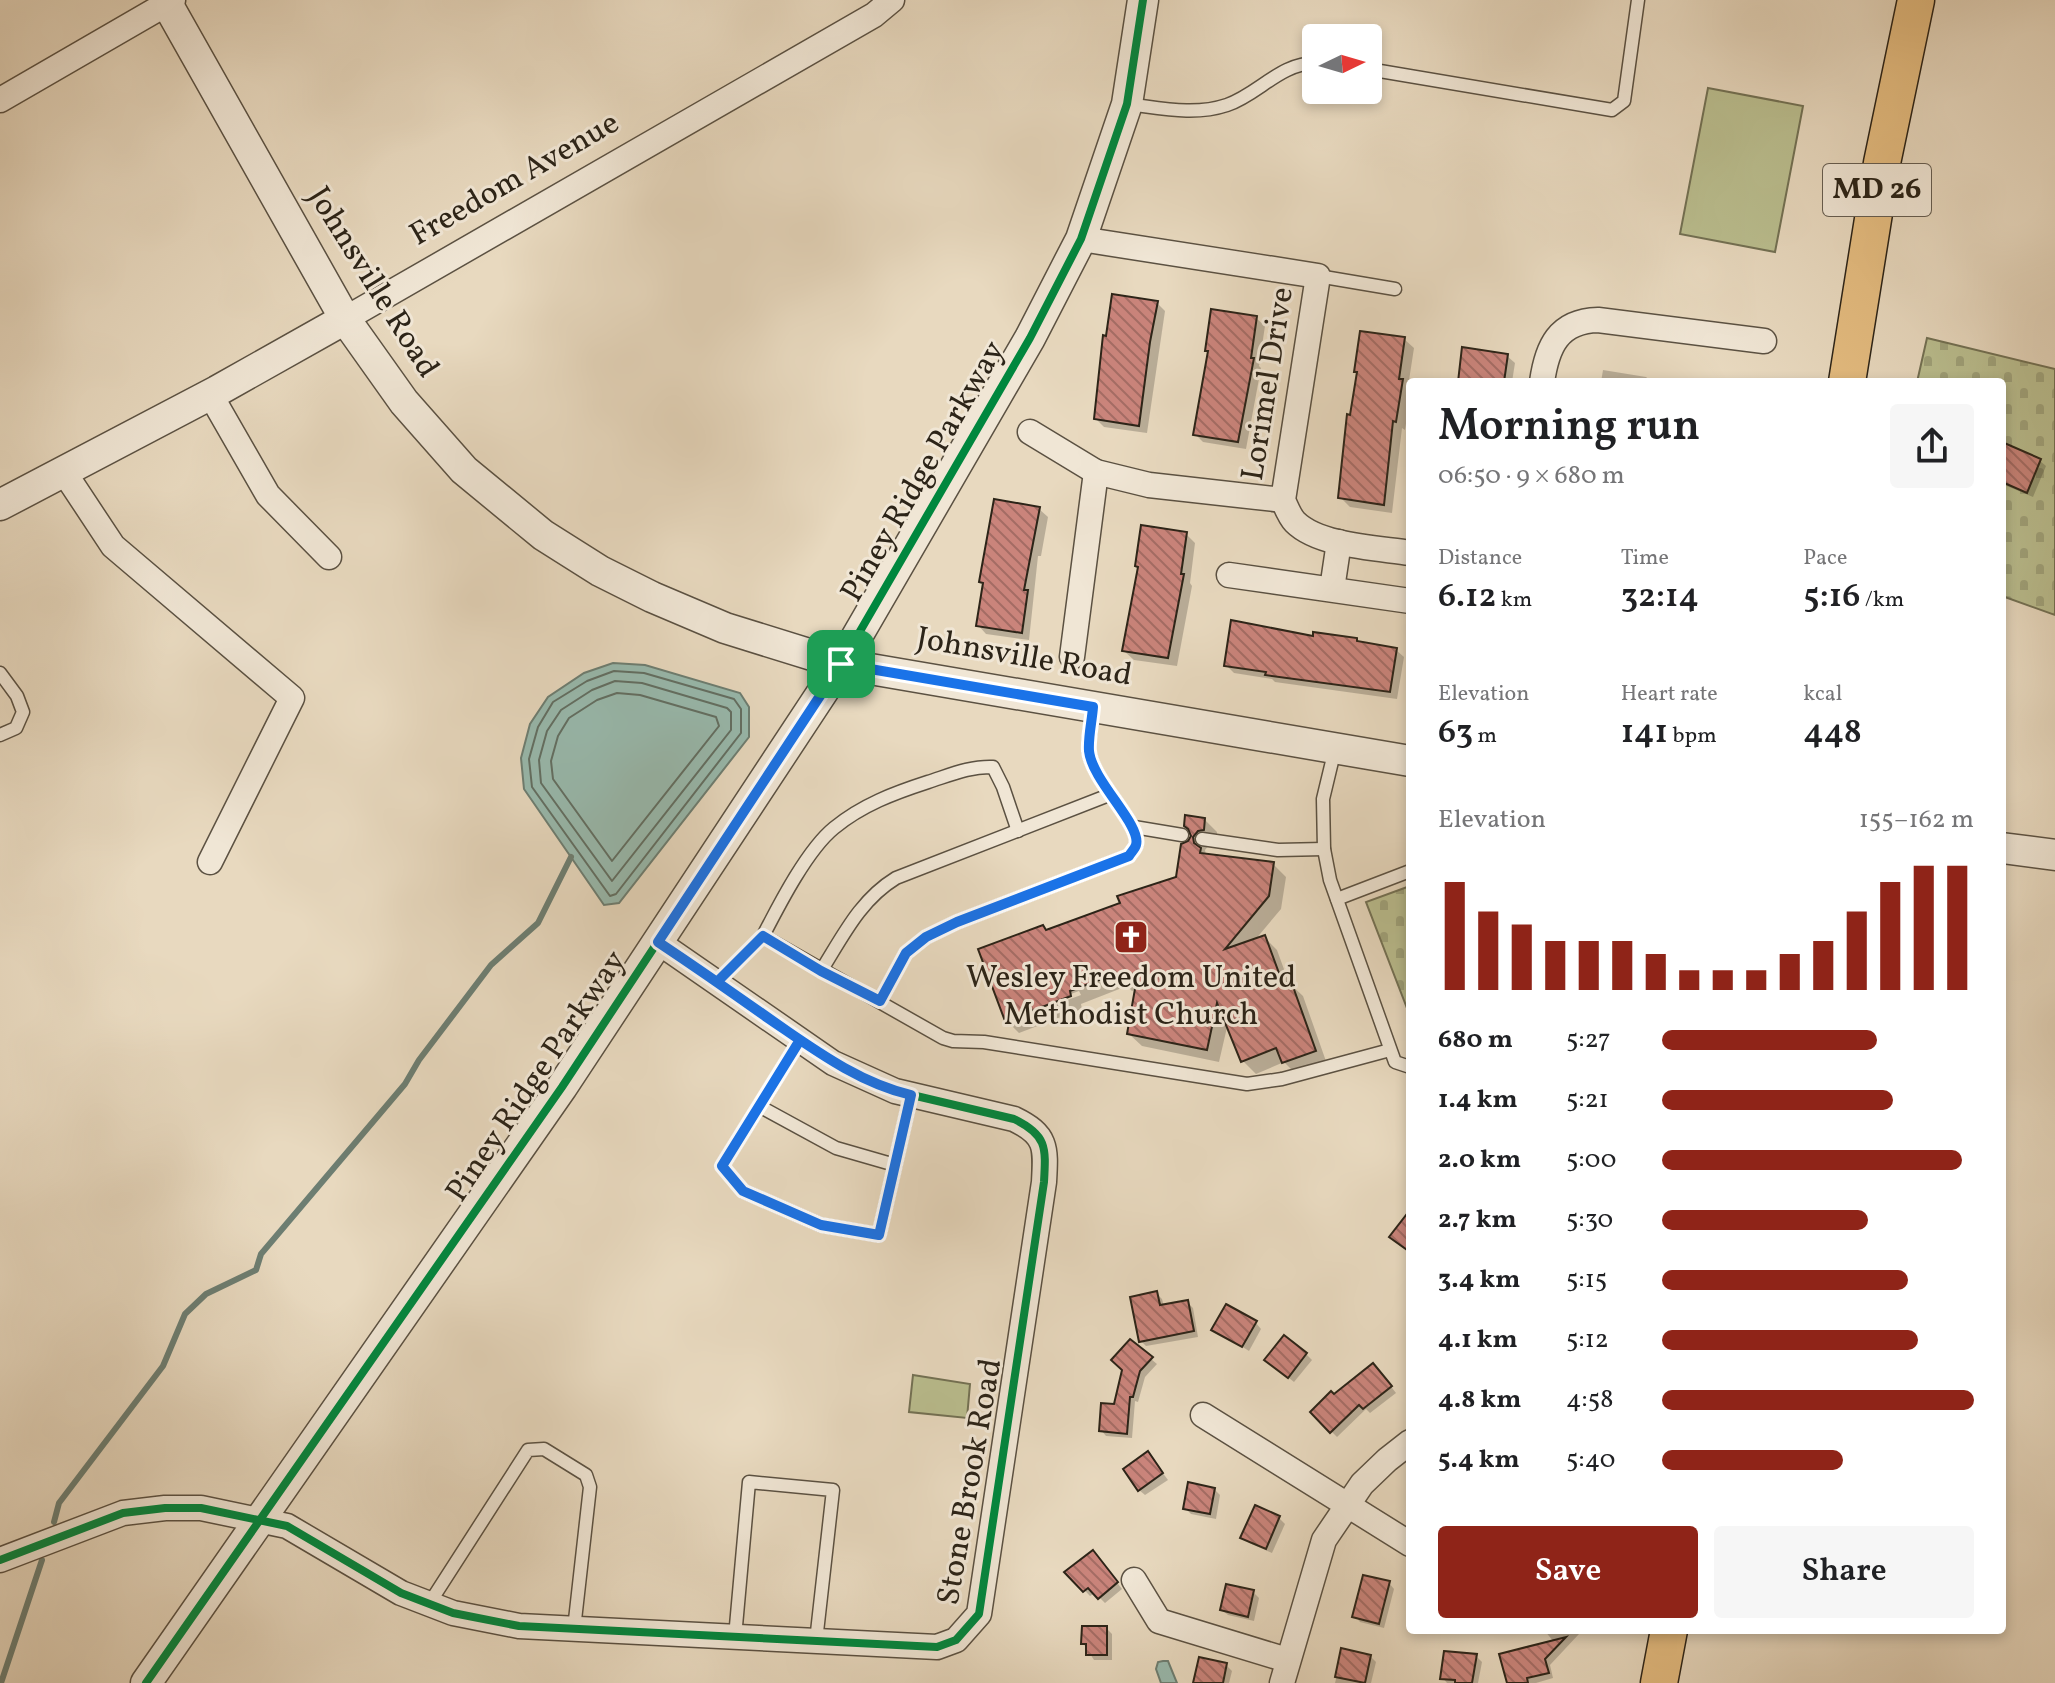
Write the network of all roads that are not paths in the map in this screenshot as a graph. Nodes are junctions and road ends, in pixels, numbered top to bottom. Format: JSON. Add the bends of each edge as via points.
{"nodes":[{"id":1,"x":892,"y":0,"type":"edge"},
{"id":2,"x":1143,"y":0,"type":"edge"},
{"id":3,"x":1638,"y":0,"type":"edge"},
{"id":4,"x":1916,"y":0,"type":"edge"},
{"id":5,"x":168,"y":1,"type":"edge"},
{"id":6,"x":1302,"y":64,"type":"edge"},
{"id":7,"x":1382,"y":71,"type":"edge"},
{"id":8,"x":0,"y":100,"type":"edge"},
{"id":9,"x":1127,"y":104,"type":"junction"},
{"id":10,"x":1081,"y":239,"type":"junction"},
{"id":11,"x":1318,"y":276,"type":"junction"},
{"id":12,"x":1395,"y":289,"type":"dead end"},
{"id":13,"x":345,"y":319,"type":"junction"},
{"id":14,"x":1764,"y":341,"type":"dead end"},
{"id":15,"x":1543,"y":378,"type":"edge"},
{"id":16,"x":1848,"y":378,"type":"edge"},
{"id":17,"x":210,"y":394,"type":"junction"},
{"id":18,"x":1030,"y":432,"type":"dead end"},
{"id":19,"x":64,"y":472,"type":"junction"},
{"id":20,"x":1096,"y":472,"type":"junction"},
{"id":21,"x":1283,"y":500,"type":"junction"},
{"id":22,"x":0,"y":505,"type":"edge"},
{"id":23,"x":1339,"y":542,"type":"junction"},
{"id":24,"x":1406,"y":552,"type":"edge"},
{"id":25,"x":329,"y":557,"type":"dead end"},
{"id":26,"x":1229,"y":575,"type":"dead end"},
{"id":27,"x":1332,"y":589,"type":"junction"},
{"id":28,"x":1406,"y":600,"type":"edge"},
{"id":29,"x":1072,"y":657,"type":"dead end"},
{"id":30,"x":841,"y":664,"type":"junction"},
{"id":31,"x":0,"y":673,"type":"edge"},
{"id":32,"x":1093,"y":707,"type":"junction"},
{"id":33,"x":0,"y":735,"type":"edge"},
{"id":34,"x":1335,"y":749,"type":"junction"},
{"id":35,"x":1406,"y":760,"type":"edge"},
{"id":36,"x":1109,"y":795,"type":"junction"},
{"id":37,"x":1134,"y":827,"type":"junction"},
{"id":38,"x":1018,"y":831,"type":"junction"},
{"id":39,"x":1182,"y":835,"type":"dead end"},
{"id":40,"x":1202,"y":839,"type":"dead end"},
{"id":41,"x":1324,"y":849,"type":"junction"},
{"id":42,"x":2006,"y":849,"type":"edge"},
{"id":43,"x":2055,"y":855,"type":"edge"},
{"id":44,"x":210,"y":862,"type":"dead end"},
{"id":45,"x":1406,"y":873,"type":"edge"},
{"id":46,"x":1337,"y":899,"type":"junction"},
{"id":47,"x":763,"y":936,"type":"junction"},
{"id":48,"x":658,"y":942,"type":"junction"},
{"id":49,"x":821,"y":971,"type":"junction"},
{"id":50,"x":717,"y":982,"type":"junction"},
{"id":51,"x":880,"y":1001,"type":"junction"},
{"id":52,"x":800,"y":1040,"type":"junction"},
{"id":53,"x":1390,"y":1050,"type":"junction"},
{"id":54,"x":1406,"y":1066,"type":"edge"},
{"id":55,"x":911,"y":1095,"type":"junction"},
{"id":56,"x":759,"y":1106,"type":"junction"},
{"id":57,"x":895,"y":1165,"type":"junction"},
{"id":58,"x":1203,"y":1415,"type":"dead end"},
{"id":59,"x":1406,"y":1445,"type":"edge"},
{"id":60,"x":1346,"y":1505,"type":"junction"},
{"id":61,"x":257,"y":1520,"type":"junction"},
{"id":62,"x":1406,"y":1542,"type":"edge"},
{"id":63,"x":0,"y":1560,"type":"edge"},
{"id":64,"x":1134,"y":1580,"type":"dead end"},
{"id":65,"x":429,"y":1604,"type":"junction"},
{"id":66,"x":574,"y":1629,"type":"junction"},
{"id":67,"x":1668,"y":1634,"type":"edge"},
{"id":68,"x":735,"y":1637,"type":"junction"},
{"id":69,"x":816,"y":1641,"type":"junction"},
{"id":70,"x":1284,"y":1672,"type":"edge"},
{"id":71,"x":146,"y":1683,"type":"edge"},
{"id":72,"x":1659,"y":1683,"type":"edge"}],
"edges":[{"from":1,"to":13,"type":"street","name":"Freedom Avenue"},
{"from":2,"to":9,"type":"street","name":"Piney Ridge Parkway"},
{"from":3,"to":7,"type":"lane","via":[[1624,101],[1612,110]]},
{"from":4,"to":16,"type":"main road","number":"MD 26","via":[[1882,163]]},
{"from":5,"to":8,"type":"street"},
{"from":5,"to":13,"type":"street","name":"Johnsville Road"},
{"from":6,"to":9,"type":"lane","via":[[1241,98],[1207,110]]},
{"from":9,"to":10,"type":"street","name":"Piney Ridge Parkway"},
{"from":10,"to":11,"type":"street","name":"Lorimel Drive"},
{"from":10,"to":30,"type":"street","name":"Piney Ridge Parkway","via":[[1030,338]]},
{"from":11,"to":12,"type":"lane"},
{"from":11,"to":21,"type":"street","name":"Lorimel Drive"},
{"from":13,"to":17,"type":"street","name":"Freedom Avenue"},
{"from":13,"to":30,"type":"street","name":"Johnsville Road","via":[[404,402],[464,470],[543,535],[652,597],[725,628]]},
{"from":14,"to":15,"type":"street","via":[[1583,320],[1553,343]]},
{"from":17,"to":19,"type":"street","name":"Freedom Avenue"},
{"from":17,"to":25,"type":"street","via":[[268,495]]},
{"from":18,"to":20,"type":"street"},
{"from":19,"to":22,"type":"street","name":"Freedom Avenue"},
{"from":19,"to":44,"type":"street","via":[[113,546],[292,698]]},
{"from":20,"to":21,"type":"street","via":[[1149,485]]},
{"from":20,"to":29,"type":"street"},
{"from":21,"to":23,"type":"street","name":"Lorimel Drive","via":[[1294,521],[1311,534]]},
{"from":23,"to":24,"type":"street","name":"Lorimel Drive"},
{"from":23,"to":27,"type":"street"},
{"from":26,"to":27,"type":"street"},
{"from":27,"to":28,"type":"street"},
{"from":30,"to":32,"type":"street","name":"Johnsville Road"},
{"from":30,"to":48,"type":"street","name":"Piney Ridge Parkway"},
{"from":31,"to":33,"type":"lane","via":[[23,712],[19,725]]},
{"from":32,"to":34,"type":"street","name":"Johnsville Road"},
{"from":32,"to":36,"type":"lane","via":[[1089,751]]},
{"from":34,"to":35,"type":"street","name":"Johnsville Road"},
{"from":34,"to":41,"type":"lane","via":[[1323,799]]},
{"from":36,"to":37,"type":"lane"},
{"from":36,"to":38,"type":"lane"},
{"from":37,"to":39,"type":"lane"},
{"from":37,"to":51,"type":"lane","via":[[1137,844],[1129,856],[926,937],[906,953]]},
{"from":38,"to":47,"type":"lane","via":[[993,767],[976,766],[891,794],[831,830],[786,891]]},
{"from":38,"to":49,"type":"lane","via":[[877,889]]},
{"from":40,"to":41,"type":"lane","via":[[1278,850]]},
{"from":41,"to":46,"type":"lane"},
{"from":42,"to":43,"type":"street"},
{"from":45,"to":46,"type":"lane"},
{"from":46,"to":53,"type":"lane"},
{"from":47,"to":49,"type":"lane"},
{"from":47,"to":50,"type":"lane"},
{"from":48,"to":50,"type":"street","name":"Stone Brook Road"},
{"from":48,"to":61,"type":"street","name":"Piney Ridge Parkway"},
{"from":49,"to":51,"type":"lane"},
{"from":50,"to":52,"type":"street","name":"Stone Brook Road"},
{"from":51,"to":53,"type":"lane","via":[[953,1041],[1247,1084]]},
{"from":52,"to":55,"type":"street","name":"Stone Brook Road","via":[[833,1063]]},
{"from":52,"to":56,"type":"lane"},
{"from":53,"to":54,"type":"lane","via":[[1395,1062]]},
{"from":55,"to":57,"type":"lane"},
{"from":55,"to":69,"type":"street","name":"Stone Brook Road","via":[[1014,1119],[1032,1128],[1046,1157],[979,1614],[956,1640],[937,1647]]},
{"from":56,"to":57,"type":"lane","via":[[836,1148]]},
{"from":56,"to":57,"type":"lane","via":[[722,1166],[743,1191],[821,1225],[879,1235]]},
{"from":58,"to":60,"type":"street"},
{"from":59,"to":60,"type":"street"},
{"from":60,"to":62,"type":"street"},
{"from":60,"to":70,"type":"street","via":[[1324,1540]]},
{"from":61,"to":63,"type":"street","name":"Stone Brook Road","via":[[201,1508],[123,1513]]},
{"from":61,"to":65,"type":"street","name":"Stone Brook Road","via":[[287,1526]]},
{"from":61,"to":71,"type":"street","name":"Piney Ridge Parkway"},
{"from":64,"to":70,"type":"street","via":[[1159,1621]]},
{"from":65,"to":66,"type":"street","name":"Stone Brook Road","via":[[519,1626]]},
{"from":65,"to":66,"type":"lane","via":[[528,1450],[544,1449],[586,1475],[590,1487]]},
{"from":66,"to":68,"type":"street","name":"Stone Brook Road"},
{"from":67,"to":72,"type":"main road"},
{"from":68,"to":69,"type":"street","name":"Stone Brook Road"},
{"from":68,"to":69,"type":"lane","via":[[749,1482],[833,1490]]}]}
